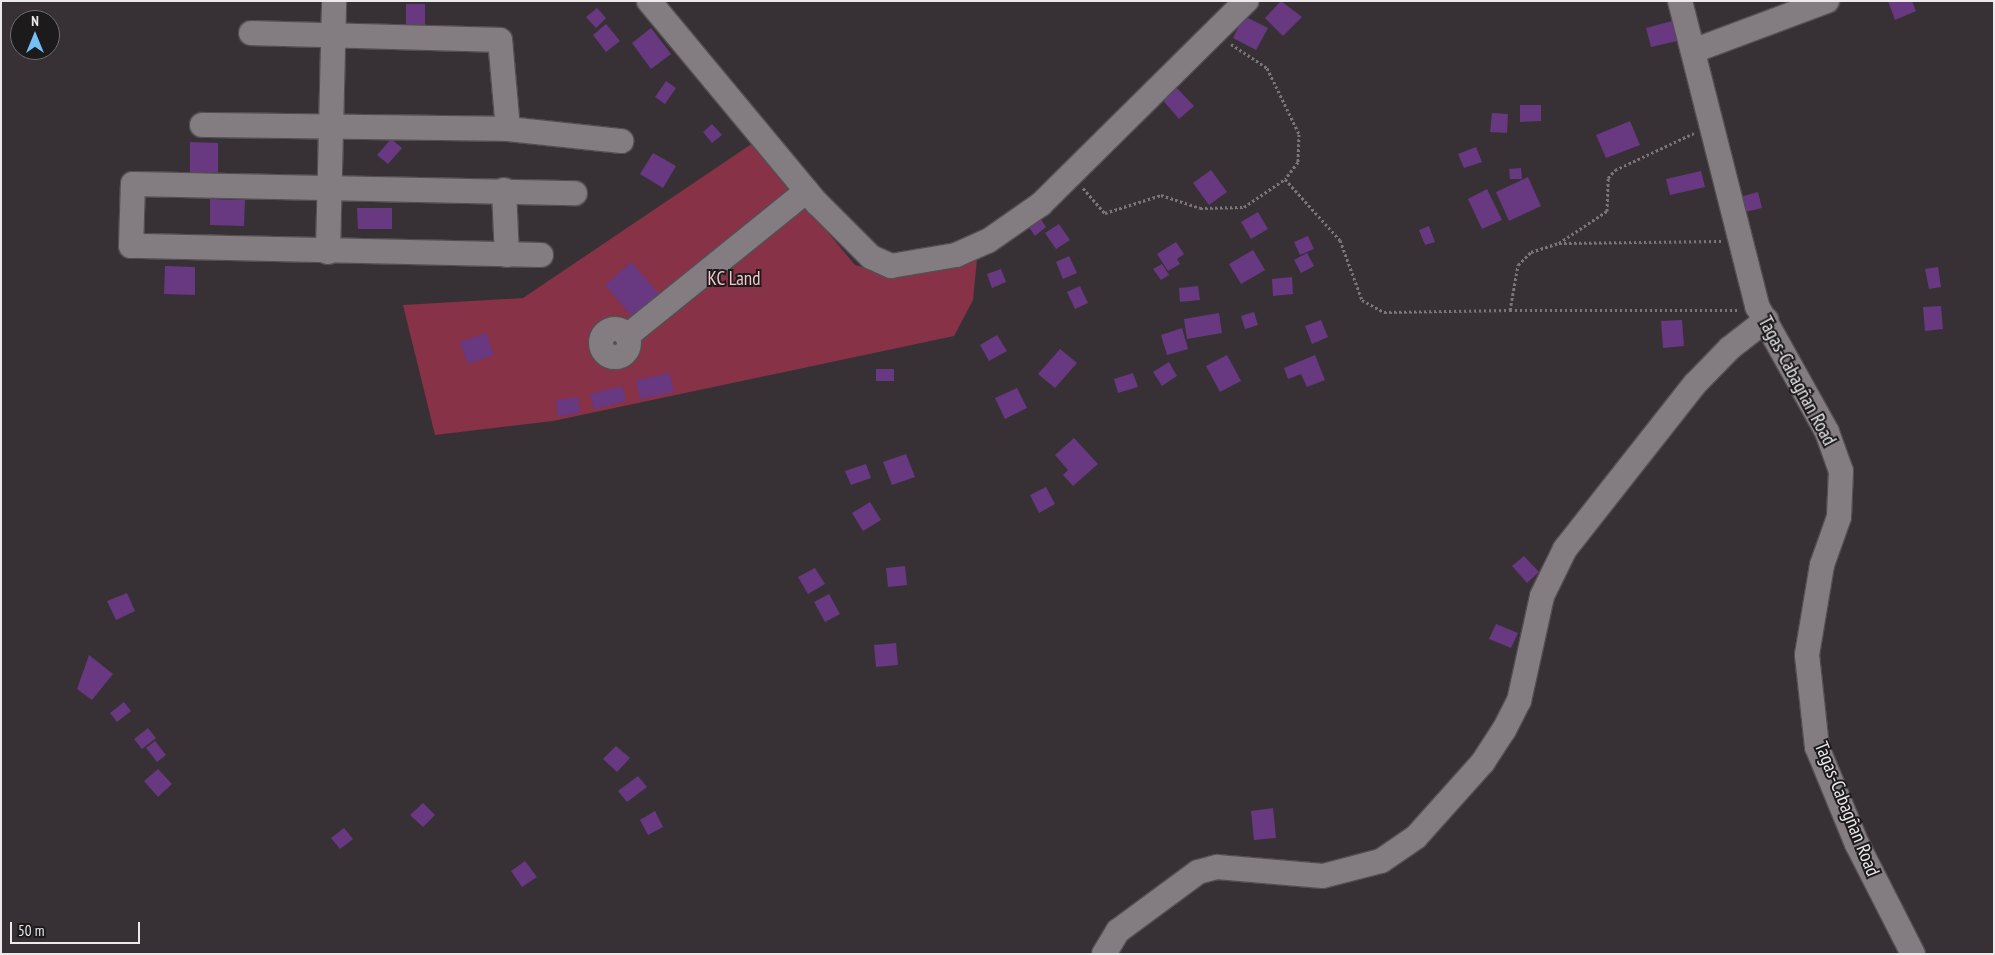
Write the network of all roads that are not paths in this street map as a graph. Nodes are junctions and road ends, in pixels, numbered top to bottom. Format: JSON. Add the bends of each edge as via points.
{"nodes":[{"id":1,"x":334,"y":1,"type":"edge"},
{"id":2,"x":649,"y":1,"type":"edge"},
{"id":3,"x":1246,"y":1,"type":"edge"},
{"id":4,"x":1680,"y":1,"type":"edge"},
{"id":5,"x":1827,"y":1,"type":"edge"},
{"id":6,"x":251,"y":33,"type":"dead end"},
{"id":7,"x":333,"y":36,"type":"junction"},
{"id":8,"x":1693,"y":51,"type":"junction"},
{"id":9,"x":202,"y":125,"type":"dead end"},
{"id":10,"x":328,"y":126,"type":"junction"},
{"id":11,"x":508,"y":129,"type":"junction"},
{"id":12,"x":621,"y":141,"type":"dead end"},
{"id":13,"x":329,"y":187,"type":"junction"},
{"id":14,"x":504,"y":190,"type":"junction"},
{"id":15,"x":807,"y":191,"type":"junction"},
{"id":16,"x":575,"y":193,"type":"dead end"},
{"id":17,"x":328,"y":252,"type":"junction"},
{"id":18,"x":507,"y":256,"type":"junction"},
{"id":19,"x":541,"y":256,"type":"dead end"},
{"id":20,"x":1763,"y":315,"type":"junction"},
{"id":21,"x":627,"y":336,"type":"dead end"},
{"id":22,"x":1104,"y":954,"type":"edge"},
{"id":23,"x":1913,"y":954,"type":"edge"}],
"edges":[{"from":1,"to":7,"type":"street"},
{"from":2,"to":15,"type":"street"},
{"from":3,"to":15,"type":"street","via":[[1040,204],[988,241],[910,266],[891,266],[871,257]]},
{"from":4,"to":8,"type":"street","name":"Tagas-Cabagñan Road"},
{"from":5,"to":8,"type":"street"},
{"from":6,"to":7,"type":"street"},
{"from":7,"to":10,"type":"street"},
{"from":7,"to":11,"type":"street","via":[[500,40]]},
{"from":8,"to":20,"type":"street","name":"Tagas-Cabagñan Road","via":[[1737,241]]},
{"from":9,"to":10,"type":"street"},
{"from":10,"to":11,"type":"street"},
{"from":10,"to":13,"type":"street"},
{"from":11,"to":12,"type":"street"},
{"from":13,"to":14,"type":"street"},
{"from":13,"to":17,"type":"street"},
{"from":13,"to":17,"type":"street","via":[[133,184],[131,246]]},
{"from":14,"to":16,"type":"street"},
{"from":14,"to":18,"type":"street"},
{"from":15,"to":21,"type":"street"},
{"from":17,"to":18,"type":"street"},
{"from":18,"to":19,"type":"street"},
{"from":20,"to":22,"type":"street","via":[[1695,384],[1565,549],[1542,596],[1519,701],[1504,730],[1483,762],[1416,837],[1381,861],[1323,876],[1216,867],[1198,872],[1118,931]]},
{"from":20,"to":23,"type":"street","name":"Tagas-Cabagñan Road","via":[[1828,432],[1841,471],[1839,517],[1822,565],[1807,655],[1817,747],[1857,844]]}]}
